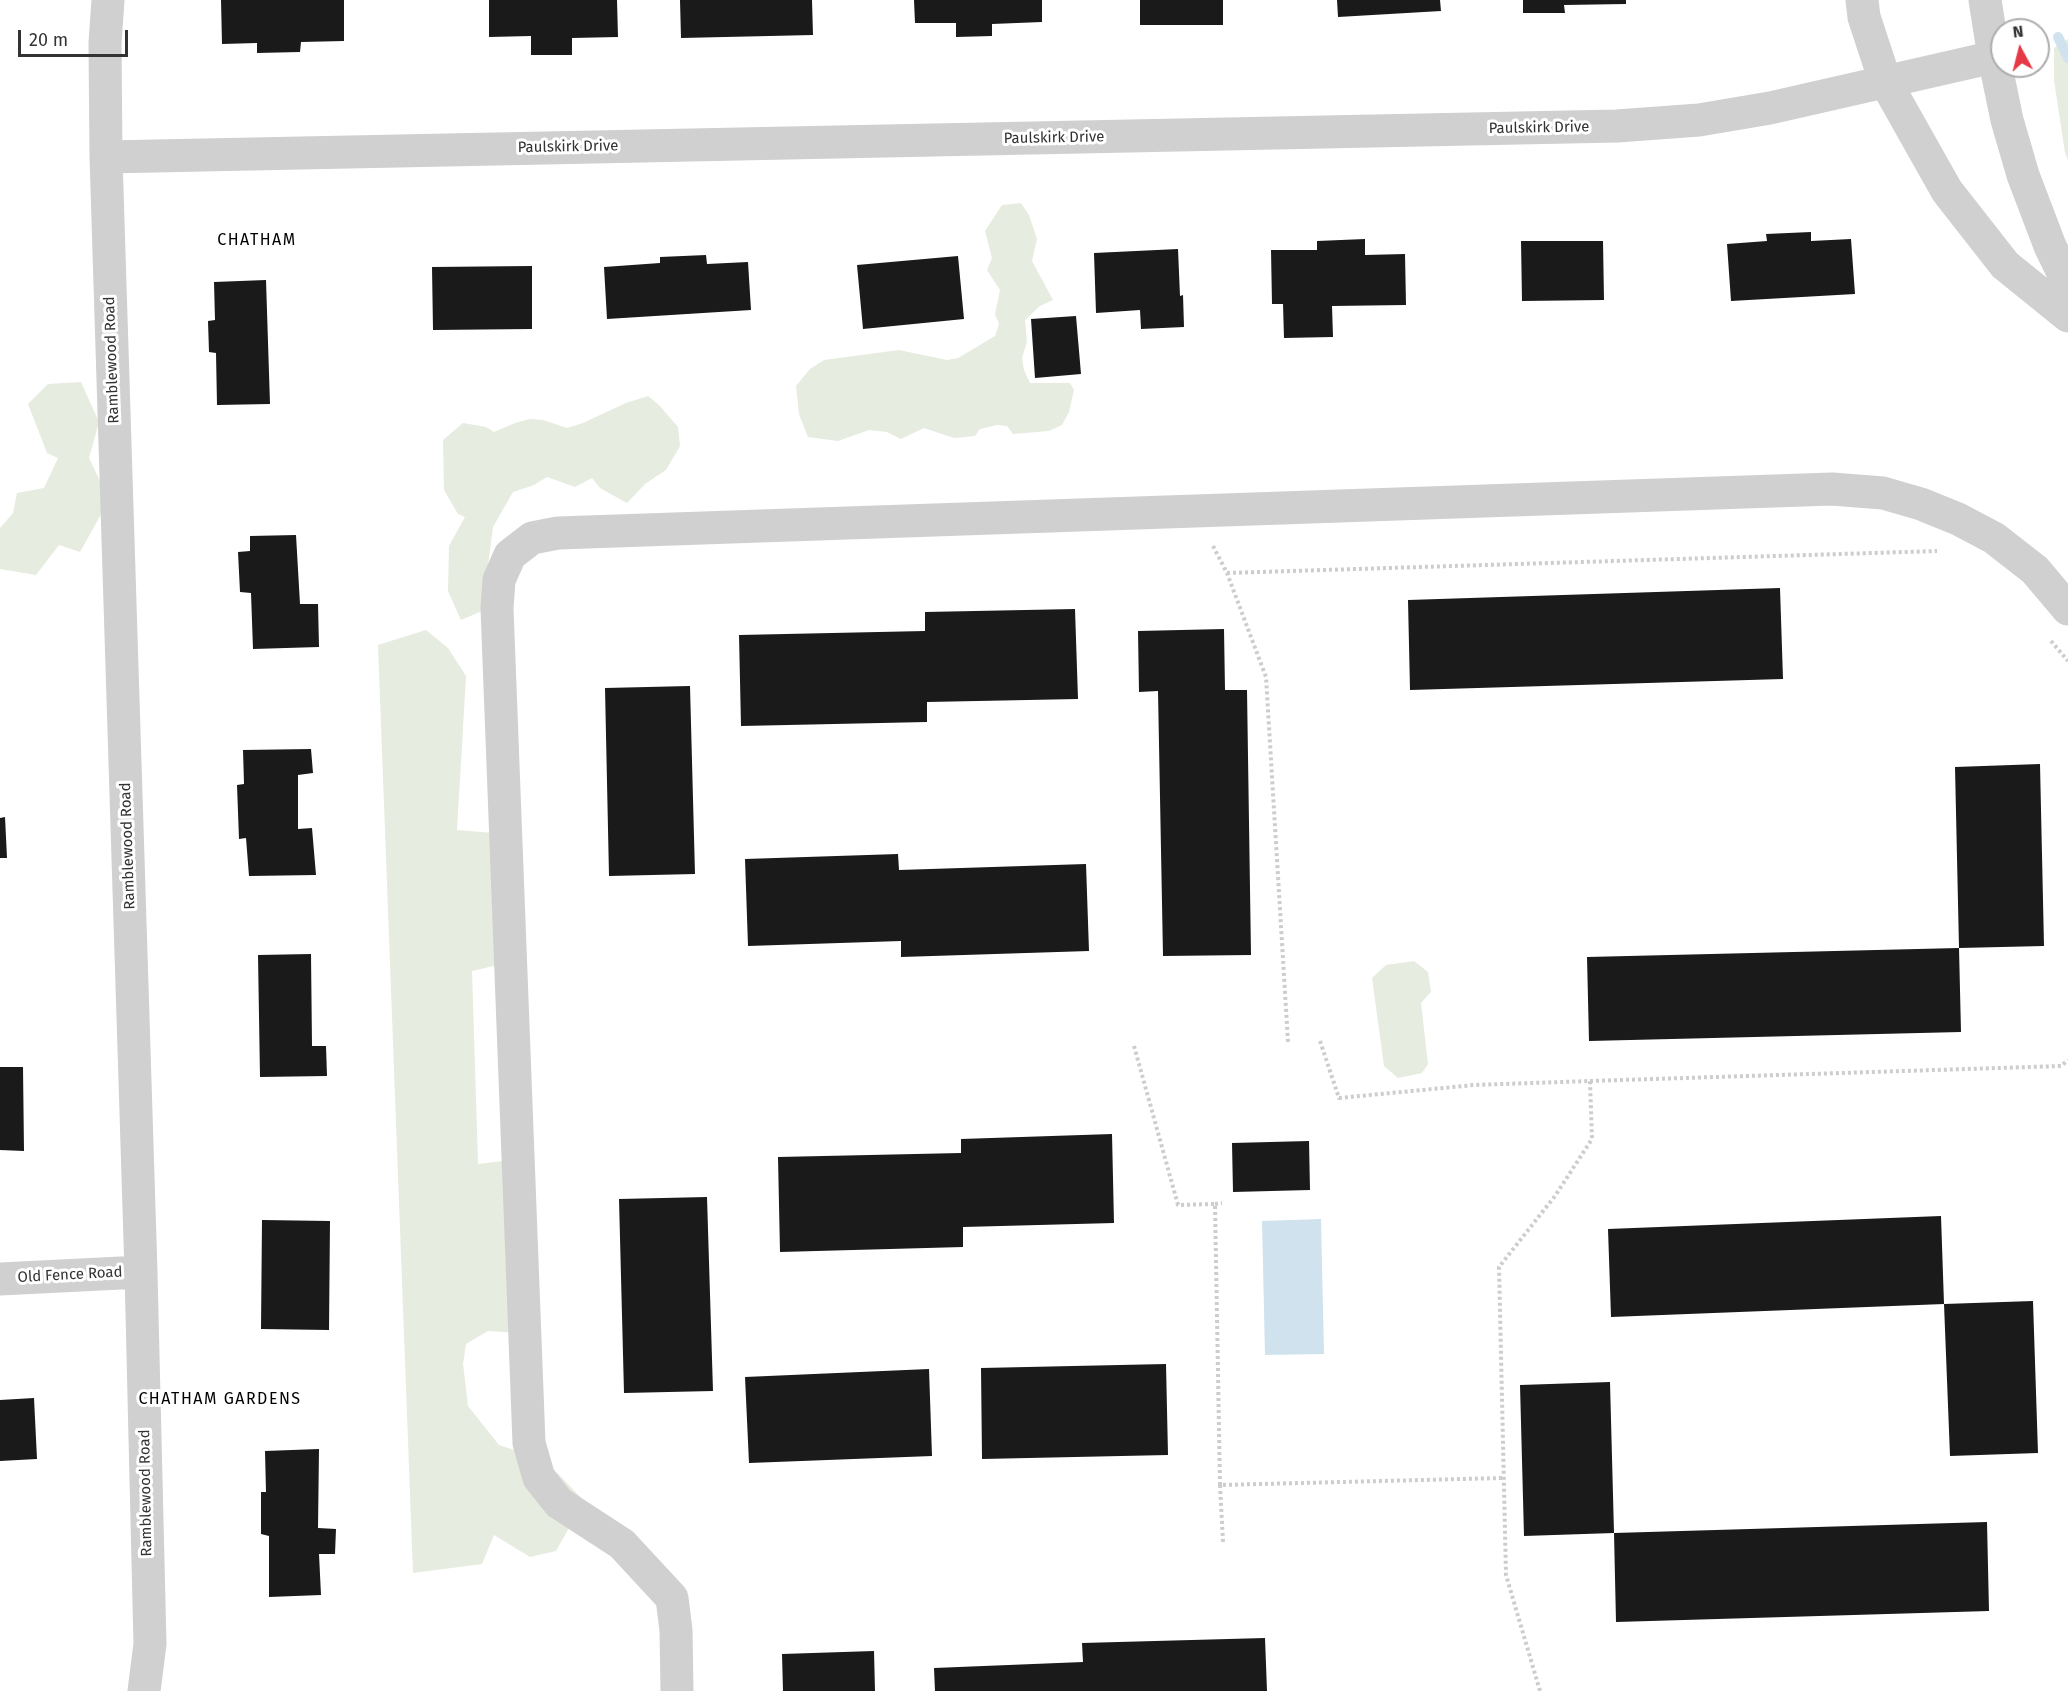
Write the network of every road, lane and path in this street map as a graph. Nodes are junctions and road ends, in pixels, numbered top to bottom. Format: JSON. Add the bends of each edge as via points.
{"nodes":[{"id":1,"x":108,"y":0,"type":"edge"},
{"id":2,"x":1862,"y":0,"type":"edge"},
{"id":3,"x":1985,"y":0,"type":"edge"},
{"id":4,"x":1990,"y":32,"type":"edge"},
{"id":5,"x":1990,"y":58,"type":"edge"},
{"id":6,"x":1998,"y":78,"type":"edge"},
{"id":7,"x":1885,"y":81,"type":"junction"},
{"id":8,"x":106,"y":157,"type":"junction"},
{"id":9,"x":2068,"y":283,"type":"edge"},
{"id":10,"x":2068,"y":316,"type":"edge"},
{"id":11,"x":1194,"y":510,"type":"junction"},
{"id":12,"x":1942,"y":550,"type":"dead end"},
{"id":13,"x":1227,"y":573,"type":"junction"},
{"id":14,"x":2068,"y":609,"type":"edge"},
{"id":15,"x":2046,"y":634,"type":"dead end"},
{"id":16,"x":2068,"y":661,"type":"edge"},
{"id":17,"x":1320,"y":1041,"type":"dead end"},
{"id":18,"x":1288,"y":1042,"type":"dead end"},
{"id":19,"x":1134,"y":1046,"type":"dead end"},
{"id":20,"x":2068,"y":1060,"type":"edge"},
{"id":21,"x":1590,"y":1081,"type":"junction"},
{"id":22,"x":1222,"y":1203,"type":"dead end"},
{"id":23,"x":1215,"y":1204,"type":"junction"},
{"id":24,"x":141,"y":1272,"type":"junction"},
{"id":25,"x":0,"y":1279,"type":"edge"},
{"id":26,"x":1503,"y":1478,"type":"junction"},
{"id":27,"x":1220,"y":1485,"type":"junction"},
{"id":28,"x":1223,"y":1542,"type":"dead end"},
{"id":29,"x":144,"y":1691,"type":"edge"},
{"id":30,"x":677,"y":1691,"type":"edge"},
{"id":31,"x":1540,"y":1691,"type":"edge"}],
"edges":[{"from":1,"to":8,"type":"street","name":"Ramblewood Road"},
{"from":2,"to":7,"type":"street"},
{"from":3,"to":4,"type":"street"},
{"from":5,"to":7,"type":"street","name":"Paulskirk Drive"},
{"from":6,"to":9,"type":"street","via":[[2023,175]]},
{"from":7,"to":8,"type":"street","name":"Paulskirk Drive","via":[[1717,117],[1617,126]]},
{"from":7,"to":10,"type":"street","via":[[1947,191],[2005,265]]},
{"from":8,"to":24,"type":"street","name":"Ramblewood Road"},
{"from":11,"to":13,"type":"path"},
{"from":11,"to":14,"type":"street","via":[[1832,489],[1883,493],[1958,519],[1994,538],[2035,570]]},
{"from":11,"to":30,"type":"street","via":[[558,532],[532,538],[510,555],[498,580],[529,1443],[539,1478],[559,1503],[622,1544],[672,1599]]},
{"from":12,"to":13,"type":"path"},
{"from":13,"to":18,"type":"path","via":[[1266,677]]},
{"from":15,"to":16,"type":"path"},
{"from":17,"to":21,"type":"path","via":[[1339,1098],[1474,1085]]},
{"from":19,"to":23,"type":"path","via":[[1178,1205]]},
{"from":20,"to":21,"type":"path","via":[[2061,1066]]},
{"from":21,"to":26,"type":"path","via":[[1592,1139],[1555,1196],[1499,1267]]},
{"from":22,"to":23,"type":"path"},
{"from":23,"to":27,"type":"path"},
{"from":24,"to":25,"type":"street","name":"Old Fence Road"},
{"from":24,"to":29,"type":"street","name":"Ramblewood Road","via":[[150,1644]]},
{"from":26,"to":27,"type":"path"},
{"from":26,"to":31,"type":"path","via":[[1506,1575]]},
{"from":27,"to":28,"type":"path"}]}
